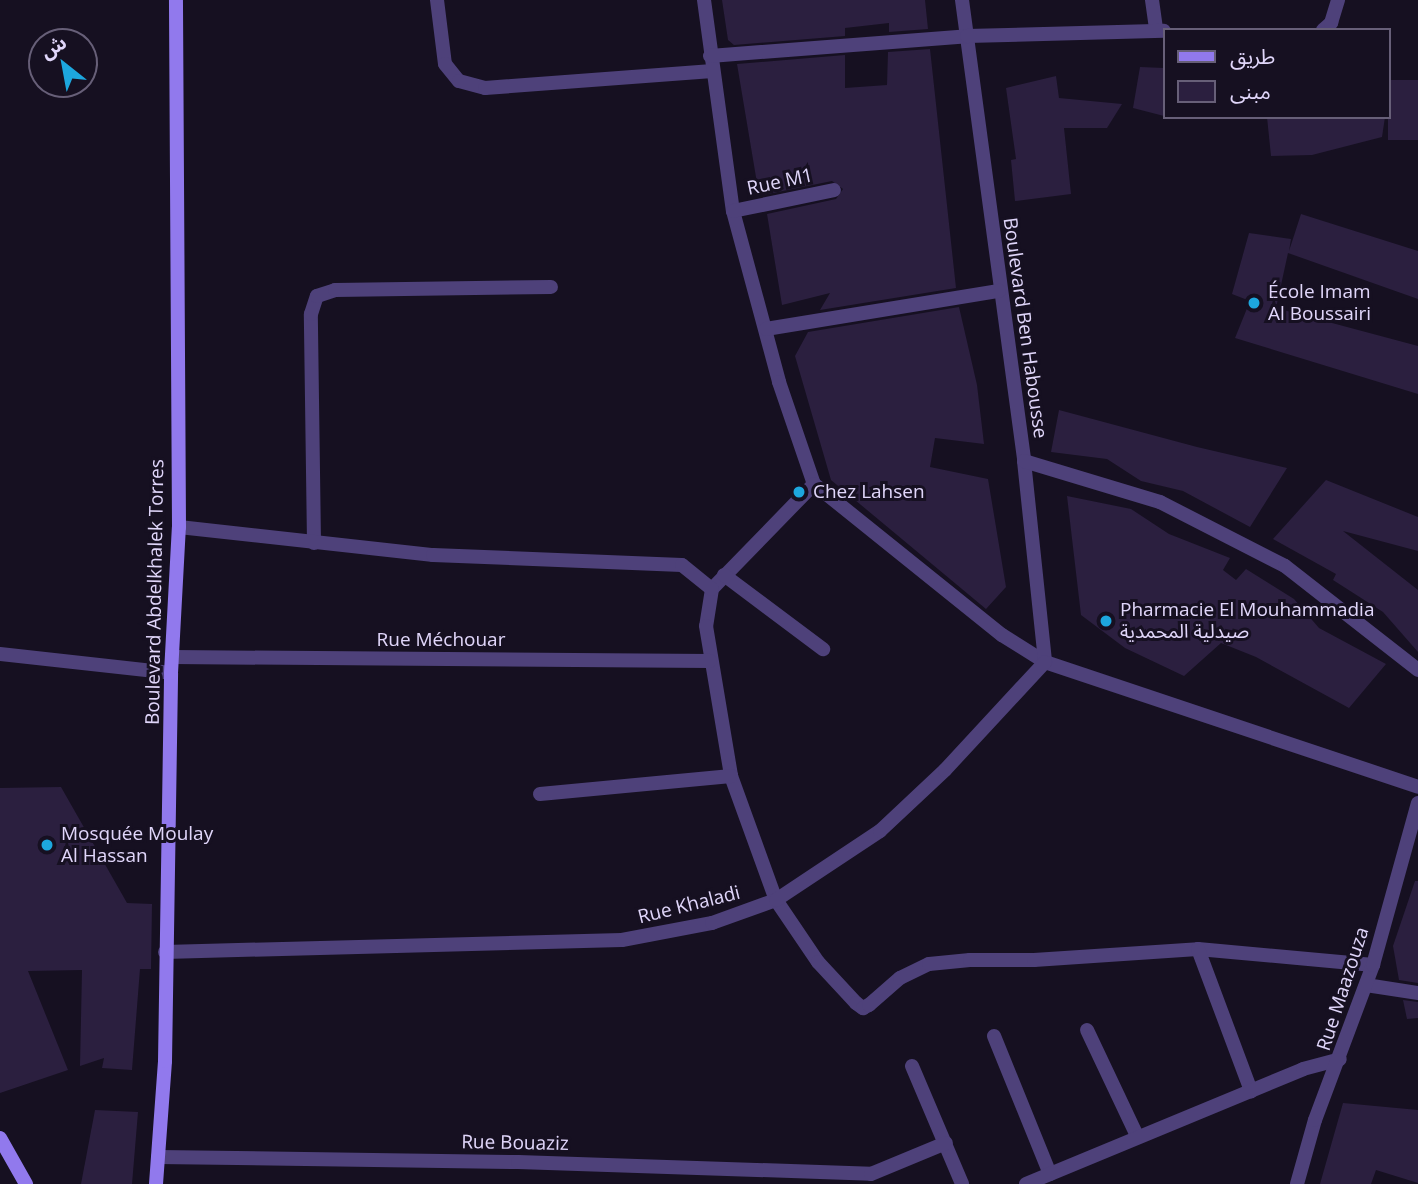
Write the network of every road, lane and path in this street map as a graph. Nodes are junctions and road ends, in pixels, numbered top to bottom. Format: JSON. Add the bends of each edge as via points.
{"nodes":[{"id":1,"x":176,"y":0,"type":"edge"},
{"id":2,"x":437,"y":0,"type":"edge"},
{"id":3,"x":704,"y":0,"type":"edge"},
{"id":4,"x":962,"y":0,"type":"edge"},
{"id":5,"x":1152,"y":0,"type":"edge"},
{"id":6,"x":1338,"y":0,"type":"edge"},
{"id":7,"x":1325,"y":28,"type":"edge"},
{"id":8,"x":1160,"y":30,"type":"edge"},
{"id":9,"x":967,"y":36,"type":"junction"},
{"id":10,"x":711,"y":64,"type":"junction"},
{"id":11,"x":834,"y":190,"type":"dead end"},
{"id":12,"x":733,"y":211,"type":"junction"},
{"id":13,"x":551,"y":288,"type":"dead end"},
{"id":14,"x":999,"y":290,"type":"junction"},
{"id":15,"x":766,"y":329,"type":"junction"},
{"id":16,"x":1024,"y":461,"type":"junction"},
{"id":17,"x":814,"y":484,"type":"junction"},
{"id":18,"x":179,"y":527,"type":"junction"},
{"id":19,"x":314,"y":543,"type":"junction"},
{"id":20,"x":724,"y":575,"type":"junction"},
{"id":21,"x":712,"y":589,"type":"junction"},
{"id":22,"x":823,"y":649,"type":"dead end"},
{"id":23,"x":0,"y":654,"type":"edge"},
{"id":24,"x":172,"y":657,"type":"junction"},
{"id":25,"x":710,"y":661,"type":"junction"},
{"id":26,"x":1045,"y":662,"type":"junction"},
{"id":27,"x":1418,"y":670,"type":"edge"},
{"id":28,"x":172,"y":673,"type":"junction"},
{"id":29,"x":731,"y":776,"type":"junction"},
{"id":30,"x":1418,"y":788,"type":"edge"},
{"id":31,"x":540,"y":794,"type":"dead end"},
{"id":32,"x":1418,"y":803,"type":"edge"},
{"id":33,"x":776,"y":900,"type":"junction"},
{"id":34,"x":1198,"y":950,"type":"junction"},
{"id":35,"x":165,"y":952,"type":"junction"},
{"id":36,"x":1373,"y":965,"type":"junction"},
{"id":37,"x":1366,"y":985,"type":"junction"},
{"id":38,"x":1418,"y":993,"type":"edge"},
{"id":39,"x":1087,"y":1030,"type":"dead end"},
{"id":40,"x":994,"y":1036,"type":"dead end"},
{"id":41,"x":1340,"y":1059,"type":"junction"},
{"id":42,"x":912,"y":1066,"type":"dead end"},
{"id":43,"x":1251,"y":1091,"type":"junction"},
{"id":44,"x":1137,"y":1136,"type":"junction"},
{"id":45,"x":0,"y":1138,"type":"edge"},
{"id":46,"x":946,"y":1143,"type":"junction"},
{"id":47,"x":158,"y":1157,"type":"junction"},
{"id":48,"x":1050,"y":1174,"type":"junction"},
{"id":49,"x":873,"y":1179,"type":"edge"},
{"id":50,"x":26,"y":1184,"type":"edge"},
{"id":51,"x":156,"y":1184,"type":"edge"},
{"id":52,"x":962,"y":1184,"type":"edge"},
{"id":53,"x":1026,"y":1184,"type":"edge"},
{"id":54,"x":1297,"y":1184,"type":"edge"}],
"edges":[{"from":1,"to":18,"type":"main road","name":"Boulevard Abdelkhalek Torres"},
{"from":2,"to":10,"type":"street","via":[[446,64],[459,81],[485,88]]},
{"from":3,"to":10,"type":"street"},
{"from":4,"to":9,"type":"street","name":"Boulevard Ben Habousse"},
{"from":5,"to":8,"type":"street"},
{"from":6,"to":7,"type":"street"},
{"from":8,"to":9,"type":"street"},
{"from":9,"to":10,"type":"street"},
{"from":9,"to":14,"type":"street","name":"Boulevard Ben Habousse"},
{"from":10,"to":12,"type":"street"},
{"from":11,"to":12,"type":"street","name":"Rue M1"},
{"from":12,"to":15,"type":"street"},
{"from":13,"to":19,"type":"street","via":[[335,290],[317,296],[311,314]]},
{"from":14,"to":15,"type":"street"},
{"from":14,"to":16,"type":"street","name":"Boulevard Ben Habousse"},
{"from":15,"to":17,"type":"street"},
{"from":16,"to":26,"type":"street","name":"Boulevard Ben Habousse"},
{"from":16,"to":27,"type":"street","via":[[1160,502],[1284,566]]},
{"from":17,"to":20,"type":"street"},
{"from":17,"to":26,"type":"street","via":[[1002,635]]},
{"from":18,"to":19,"type":"street"},
{"from":18,"to":24,"type":"main road","name":"Boulevard Abdelkhalek Torres"},
{"from":19,"to":21,"type":"street","via":[[433,555],[682,565]]},
{"from":20,"to":21,"type":"street"},
{"from":20,"to":22,"type":"street"},
{"from":21,"to":25,"type":"street","via":[[706,626]]},
{"from":23,"to":28,"type":"street"},
{"from":24,"to":25,"type":"street","name":"Rue Méchouar"},
{"from":24,"to":28,"type":"main road","name":"Boulevard Abdelkhalek Torres"},
{"from":25,"to":29,"type":"street"},
{"from":26,"to":30,"type":"street"},
{"from":26,"to":33,"type":"street","name":"Rue Khaladi","via":[[945,770],[880,831]]},
{"from":28,"to":35,"type":"main road","name":"Boulevard Abdelkhalek Torres"},
{"from":29,"to":31,"type":"street"},
{"from":29,"to":33,"type":"street"},
{"from":32,"to":36,"type":"street","name":"Rue Maazouza"},
{"from":33,"to":34,"type":"street","via":[[818,962],[863,1008],[900,978],[929,964]]},
{"from":33,"to":35,"type":"street","name":"Rue Khaladi","via":[[712,923],[622,940]]},
{"from":34,"to":36,"type":"street"},
{"from":34,"to":43,"type":"street"},
{"from":35,"to":47,"type":"main road","name":"Boulevard Abdelkhalek Torres"},
{"from":36,"to":37,"type":"street","name":"Rue Maazouza"},
{"from":37,"to":38,"type":"street"},
{"from":37,"to":41,"type":"street","name":"Rue Maazouza"},
{"from":39,"to":44,"type":"street"},
{"from":40,"to":48,"type":"street"},
{"from":41,"to":43,"type":"street"},
{"from":41,"to":54,"type":"street","name":"Rue Maazouza","via":[[1315,1120]]},
{"from":42,"to":46,"type":"street"},
{"from":43,"to":44,"type":"street"},
{"from":44,"to":48,"type":"street"},
{"from":45,"to":50,"type":"main road"},
{"from":46,"to":49,"type":"street"},
{"from":46,"to":52,"type":"street"},
{"from":47,"to":49,"type":"street","name":"Rue Bouaziz","via":[[518,1162]]},
{"from":47,"to":51,"type":"main road","name":"Boulevard Abdelkhalek Torres"},
{"from":48,"to":53,"type":"street"}]}
